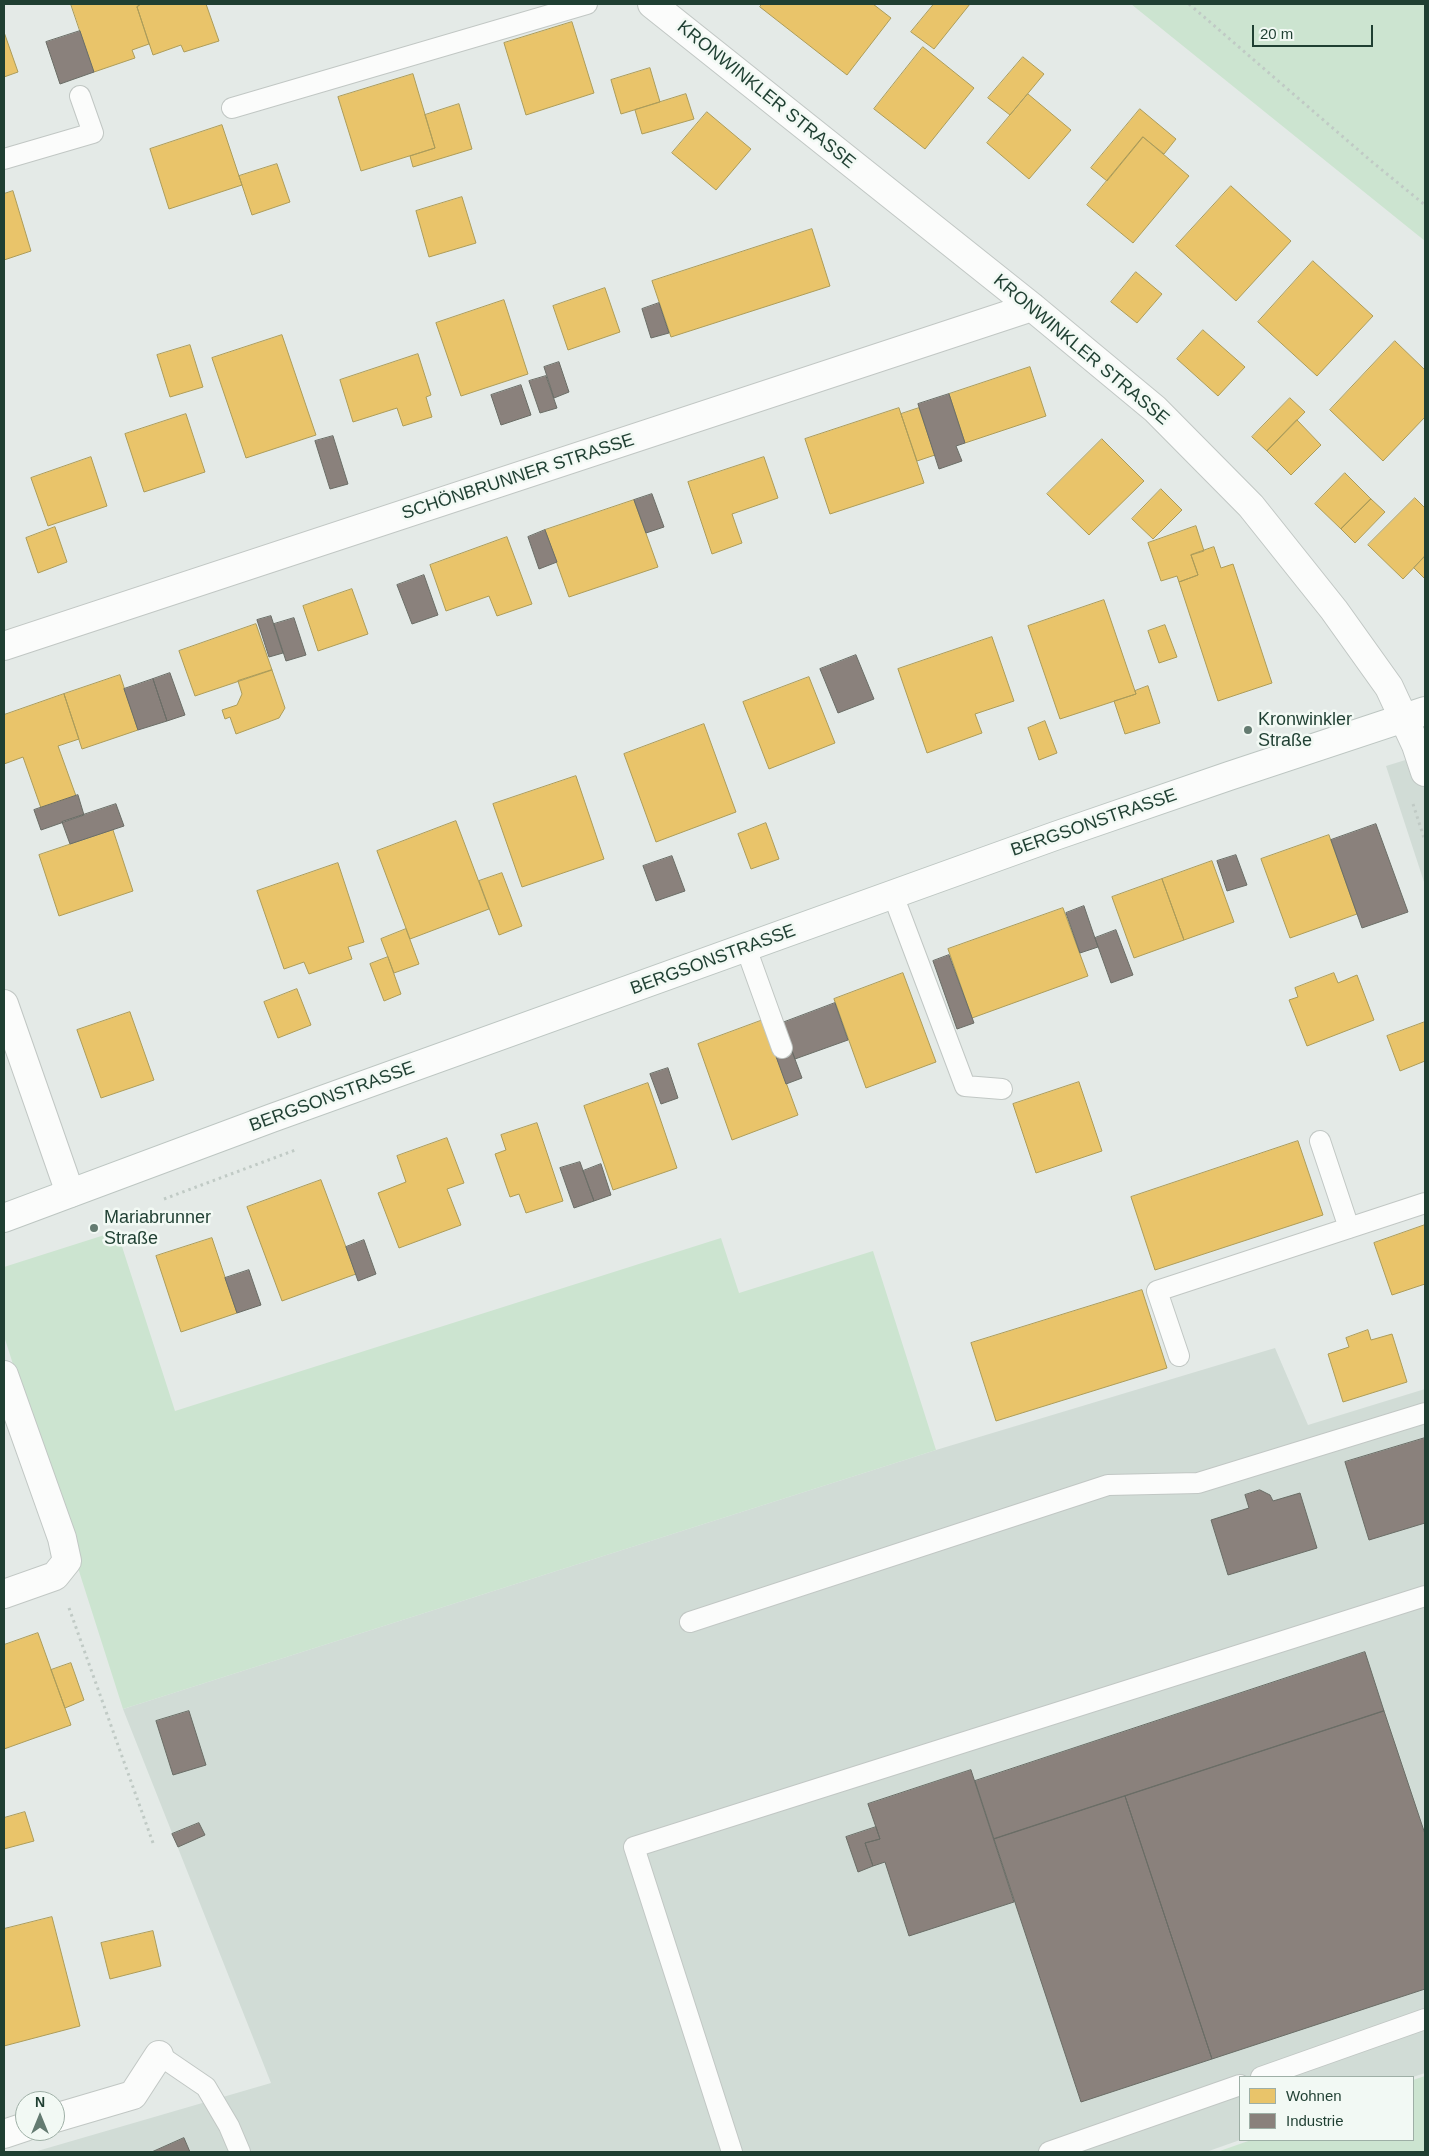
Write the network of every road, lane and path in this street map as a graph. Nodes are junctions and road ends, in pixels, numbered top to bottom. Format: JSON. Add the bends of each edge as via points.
{"nodes":[{"id":1,"x":587,"y":4,"type":"edge"},
{"id":2,"x":652,"y":4,"type":"edge"},
{"id":3,"x":1189,"y":4,"type":"edge"},
{"id":4,"x":80,"y":96,"type":"dead end"},
{"id":5,"x":232,"y":108,"type":"dead end"},
{"id":6,"x":4,"y":159,"type":"edge"},
{"id":7,"x":1425,"y":205,"type":"edge"},
{"id":8,"x":1032,"y":307,"type":"junction"},
{"id":9,"x":4,"y":646,"type":"edge"},
{"id":10,"x":1414,"y":715,"type":"edge"},
{"id":11,"x":1425,"y":772,"type":"edge"},
{"id":12,"x":893,"y":895,"type":"junction"},
{"id":13,"x":746,"y":948,"type":"junction"},
{"id":14,"x":4,"y":1004,"type":"edge"},
{"id":15,"x":782,"y":1048,"type":"dead end"},
{"id":16,"x":1002,"y":1089,"type":"dead end"},
{"id":17,"x":1320,"y":1141,"type":"dead end"},
{"id":18,"x":70,"y":1193,"type":"junction"},
{"id":19,"x":1425,"y":1202,"type":"edge"},
{"id":20,"x":4,"y":1218,"type":"edge"},
{"id":21,"x":1349,"y":1228,"type":"junction"},
{"id":22,"x":1179,"y":1356,"type":"dead end"},
{"id":23,"x":4,"y":1375,"type":"edge"},
{"id":24,"x":1425,"y":1414,"type":"edge"},
{"id":25,"x":61,"y":1568,"type":"junction"},
{"id":26,"x":4,"y":1594,"type":"edge"},
{"id":27,"x":1425,"y":1596,"type":"edge"},
{"id":28,"x":690,"y":1622,"type":"dead end"},
{"id":29,"x":153,"y":1843,"type":"dead end"},
{"id":30,"x":1425,"y":2019,"type":"edge"},
{"id":31,"x":159,"y":2055,"type":"joint"},
{"id":32,"x":1264,"y":2076,"type":"edge"},
{"id":33,"x":1239,"y":2084,"type":"edge"},
{"id":34,"x":65,"y":2115,"type":"edge"},
{"id":35,"x":240,"y":2152,"type":"edge"},
{"id":36,"x":732,"y":2152,"type":"edge"},
{"id":37,"x":1049,"y":2152,"type":"edge"}],
"edges":[{"from":1,"to":5,"type":"lane"},
{"from":2,"to":8,"type":"street","name":"KRONWINKLER STRASSE"},
{"from":3,"to":7,"type":"path"},
{"from":4,"to":6,"type":"lane","via":[[93,133]]},
{"from":8,"to":9,"type":"street","name":"SCHÖNBRUNNER STRASSE"},
{"from":8,"to":10,"type":"street","name":"KRONWINKLER STRASSE","via":[[1154,409],[1251,506]]},
{"from":10,"to":11,"type":"street","name":"KRONWINKLER STRASSE"},
{"from":10,"to":12,"type":"street","name":"BERGSONSTRASSE","via":[[1229,776]]},
{"from":12,"to":13,"type":"street","name":"BERGSONSTRASSE"},
{"from":12,"to":16,"type":"lane","via":[[965,1086]]},
{"from":13,"to":15,"type":"lane"},
{"from":13,"to":18,"type":"street","name":"BERGSONSTRASSE"},
{"from":14,"to":18,"type":"street"},
{"from":17,"to":21,"type":"lane"},
{"from":18,"to":20,"type":"street","name":"BERGSONSTRASSE"},
{"from":19,"to":21,"type":"lane"},
{"from":21,"to":22,"type":"lane","via":[[1157,1291]]},
{"from":23,"to":25,"type":"street","via":[[62,1538]]},
{"from":24,"to":28,"type":"lane","via":[[1198,1483],[1108,1485]]},
{"from":25,"to":26,"type":"street"},
{"from":25,"to":29,"type":"path","via":[[63,1592]]},
{"from":27,"to":36,"type":"lane","via":[[634,1847]]},
{"from":30,"to":32,"type":"lane"},
{"from":31,"to":34,"type":"street","via":[[133,2095]]},
{"from":31,"to":35,"type":"lane","via":[[206,2087]]},
{"from":33,"to":37,"type":"lane"}]}
